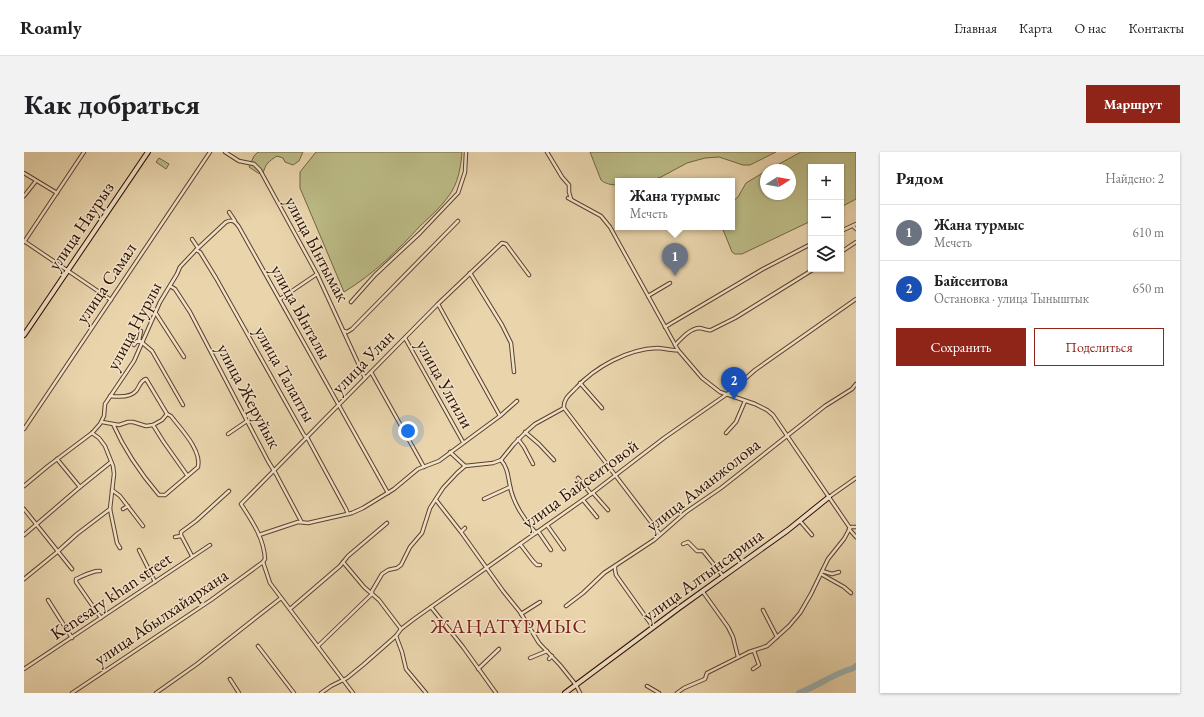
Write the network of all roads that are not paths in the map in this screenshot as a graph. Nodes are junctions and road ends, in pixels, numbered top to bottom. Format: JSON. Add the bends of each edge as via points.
{"nodes":[{"id":1,"x":84,"y":152,"type":"edge"},
{"id":2,"x":148,"y":152,"type":"edge"},
{"id":3,"x":210,"y":152,"type":"edge"},
{"id":4,"x":225,"y":152,"type":"edge"},
{"id":5,"x":466,"y":152,"type":"edge"},
{"id":6,"x":547,"y":152,"type":"edge"},
{"id":7,"x":24,"y":173,"type":"edge"},
{"id":8,"x":36,"y":181,"type":"junction"},
{"id":9,"x":57,"y":193,"type":"junction"},
{"id":10,"x":24,"y":196,"type":"edge"},
{"id":11,"x":230,"y":212,"type":"dead end"},
{"id":12,"x":458,"y":221,"type":"dead end"},
{"id":13,"x":237,"y":223,"type":"junction"},
{"id":14,"x":854,"y":225,"type":"edge"},
{"id":15,"x":844,"y":230,"type":"edge"},
{"id":16,"x":856,"y":230,"type":"edge"},
{"id":17,"x":192,"y":239,"type":"dead end"},
{"id":18,"x":24,"y":241,"type":"edge"},
{"id":19,"x":856,"y":242,"type":"edge"},
{"id":20,"x":808,"y":246,"type":"edge"},
{"id":21,"x":197,"y":249,"type":"junction"},
{"id":22,"x":844,"y":250,"type":"edge"},
{"id":23,"x":68,"y":271,"type":"junction"},
{"id":24,"x":809,"y":272,"type":"edge"},
{"id":25,"x":470,"y":273,"type":"junction"},
{"id":26,"x":317,"y":274,"type":"junction"},
{"id":27,"x":529,"y":275,"type":"dead end"},
{"id":28,"x":670,"y":283,"type":"dead end"},
{"id":29,"x":170,"y":286,"type":"junction"},
{"id":30,"x":648,"y":296,"type":"junction"},
{"id":31,"x":280,"y":299,"type":"junction"},
{"id":32,"x":856,"y":299,"type":"edge"},
{"id":33,"x":111,"y":300,"type":"junction"},
{"id":34,"x":351,"y":302,"type":"dead end"},
{"id":35,"x":438,"y":304,"type":"junction"},
{"id":36,"x":155,"y":312,"type":"junction"},
{"id":37,"x":665,"y":327,"type":"junction"},
{"id":38,"x":141,"y":331,"type":"dead end"},
{"id":39,"x":344,"y":331,"type":"junction"},
{"id":40,"x":24,"y":335,"type":"edge"},
{"id":41,"x":405,"y":338,"type":"junction"},
{"id":42,"x":142,"y":343,"type":"junction"},
{"id":43,"x":134,"y":345,"type":"dead end"},
{"id":44,"x":675,"y":345,"type":"junction"},
{"id":45,"x":678,"y":350,"type":"junction"},
{"id":46,"x":184,"y":357,"type":"dead end"},
{"id":47,"x":371,"y":372,"type":"junction"},
{"id":48,"x":514,"y":372,"type":"dead end"},
{"id":49,"x":365,"y":378,"type":"junction"},
{"id":50,"x":580,"y":383,"type":"junction"},
{"id":51,"x":856,"y":384,"type":"edge"},
{"id":52,"x":725,"y":395,"type":"junction"},
{"id":53,"x":110,"y":396,"type":"junction"},
{"id":54,"x":517,"y":401,"type":"dead end"},
{"id":55,"x":745,"y":401,"type":"junction"},
{"id":56,"x":183,"y":405,"type":"dead end"},
{"id":57,"x":339,"y":405,"type":"junction"},
{"id":58,"x":564,"y":408,"type":"junction"},
{"id":59,"x":602,"y":408,"type":"dead end"},
{"id":60,"x":167,"y":414,"type":"junction"},
{"id":61,"x":500,"y":416,"type":"junction"},
{"id":62,"x":247,"y":421,"type":"junction"},
{"id":63,"x":102,"y":422,"type":"junction"},
{"id":64,"x":113,"y":424,"type":"junction"},
{"id":65,"x":153,"y":425,"type":"junction"},
{"id":66,"x":24,"y":429,"type":"edge"},
{"id":67,"x":525,"y":432,"type":"junction"},
{"id":68,"x":92,"y":433,"type":"junction"},
{"id":69,"x":726,"y":433,"type":"dead end"},
{"id":70,"x":228,"y":434,"type":"dead end"},
{"id":71,"x":788,"y":436,"type":"junction"},
{"id":72,"x":306,"y":438,"type":"junction"},
{"id":73,"x":518,"y":439,"type":"junction"},
{"id":74,"x":463,"y":442,"type":"junction"},
{"id":75,"x":450,"y":452,"type":"junction"},
{"id":76,"x":57,"y":459,"type":"junction"},
{"id":77,"x":501,"y":460,"type":"junction"},
{"id":78,"x":554,"y":460,"type":"dead end"},
{"id":79,"x":112,"y":462,"type":"junction"},
{"id":80,"x":533,"y":464,"type":"dead end"},
{"id":81,"x":465,"y":466,"type":"junction"},
{"id":82,"x":424,"y":467,"type":"junction"},
{"id":83,"x":274,"y":471,"type":"junction"},
{"id":84,"x":615,"y":475,"type":"junction"},
{"id":85,"x":187,"y":476,"type":"junction"},
{"id":86,"x":578,"y":478,"type":"dead end"},
{"id":87,"x":856,"y":478,"type":"edge"},
{"id":88,"x":24,"y":486,"type":"edge"},
{"id":89,"x":510,"y":487,"type":"junction"},
{"id":90,"x":80,"y":488,"type":"junction"},
{"id":91,"x":112,"y":490,"type":"junction"},
{"id":92,"x":229,"y":491,"type":"dead end"},
{"id":93,"x":388,"y":493,"type":"junction"},
{"id":94,"x":592,"y":494,"type":"junction"},
{"id":95,"x":829,"y":497,"type":"junction"},
{"id":96,"x":484,"y":499,"type":"dead end"},
{"id":97,"x":436,"y":500,"type":"junction"},
{"id":98,"x":583,"y":500,"type":"junction"},
{"id":99,"x":128,"y":506,"type":"junction"},
{"id":100,"x":24,"y":509,"type":"edge"},
{"id":101,"x":110,"y":509,"type":"junction"},
{"id":102,"x":123,"y":509,"type":"dead end"},
{"id":103,"x":608,"y":510,"type":"dead end"},
{"id":104,"x":348,"y":514,"type":"junction"},
{"id":105,"x":597,"y":517,"type":"dead end"},
{"id":106,"x":301,"y":521,"type":"junction"},
{"id":107,"x":800,"y":521,"type":"junction"},
{"id":108,"x":387,"y":523,"type":"dead end"},
{"id":109,"x":36,"y":524,"type":"junction"},
{"id":110,"x":547,"y":525,"type":"junction"},
{"id":111,"x":143,"y":526,"type":"dead end"},
{"id":112,"x":856,"y":527,"type":"edge"},
{"id":113,"x":465,"y":528,"type":"dead end"},
{"id":114,"x":849,"y":529,"type":"junction"},
{"id":115,"x":461,"y":532,"type":"junction"},
{"id":116,"x":537,"y":532,"type":"junction"},
{"id":117,"x":660,"y":534,"type":"junction"},
{"id":118,"x":812,"y":534,"type":"dead end"},
{"id":119,"x":24,"y":535,"type":"edge"},
{"id":120,"x":260,"y":535,"type":"junction"},
{"id":121,"x":181,"y":536,"type":"junction"},
{"id":122,"x":175,"y":537,"type":"dead end"},
{"id":123,"x":856,"y":537,"type":"edge"},
{"id":124,"x":520,"y":544,"type":"junction"},
{"id":125,"x":683,"y":544,"type":"dead end"},
{"id":126,"x":210,"y":545,"type":"dead end"},
{"id":127,"x":120,"y":548,"type":"dead end"},
{"id":128,"x":564,"y":549,"type":"dead end"},
{"id":129,"x":139,"y":550,"type":"dead end"},
{"id":130,"x":551,"y":550,"type":"dead end"},
{"id":131,"x":58,"y":551,"type":"junction"},
{"id":132,"x":192,"y":556,"type":"junction"},
{"id":133,"x":263,"y":562,"type":"junction"},
{"id":134,"x":343,"y":562,"type":"junction"},
{"id":135,"x":540,"y":565,"type":"dead end"},
{"id":136,"x":615,"y":566,"type":"junction"},
{"id":137,"x":486,"y":567,"type":"junction"},
{"id":138,"x":72,"y":569,"type":"dead end"},
{"id":139,"x":100,"y":571,"type":"dead end"},
{"id":140,"x":822,"y":572,"type":"junction"},
{"id":141,"x":840,"y":572,"type":"dead end"},
{"id":142,"x":723,"y":577,"type":"junction"},
{"id":143,"x":24,"y":579,"type":"edge"},
{"id":144,"x":155,"y":582,"type":"junction"},
{"id":145,"x":702,"y":591,"type":"junction"},
{"id":146,"x":851,"y":592,"type":"dead end"},
{"id":147,"x":372,"y":594,"type":"junction"},
{"id":148,"x":282,"y":598,"type":"junction"},
{"id":149,"x":48,"y":600,"type":"dead end"},
{"id":150,"x":540,"y":602,"type":"dead end"},
{"id":151,"x":566,"y":606,"type":"dead end"},
{"id":152,"x":431,"y":607,"type":"junction"},
{"id":153,"x":290,"y":609,"type":"junction"},
{"id":154,"x":763,"y":610,"type":"dead end"},
{"id":155,"x":521,"y":614,"type":"junction"},
{"id":156,"x":101,"y":618,"type":"junction"},
{"id":157,"x":653,"y":628,"type":"junction"},
{"id":158,"x":401,"y":629,"type":"junction"},
{"id":159,"x":396,"y":636,"type":"junction"},
{"id":160,"x":777,"y":637,"type":"junction"},
{"id":161,"x":72,"y":638,"type":"junction"},
{"id":162,"x":258,"y":646,"type":"dead end"},
{"id":163,"x":318,"y":646,"type":"junction"},
{"id":164,"x":499,"y":649,"type":"dead end"},
{"id":165,"x":547,"y":651,"type":"junction"},
{"id":166,"x":754,"y":651,"type":"junction"},
{"id":167,"x":552,"y":656,"type":"junction"},
{"id":168,"x":738,"y":657,"type":"junction"},
{"id":169,"x":530,"y":658,"type":"dead end"},
{"id":170,"x":549,"y":659,"type":"dead end"},
{"id":171,"x":24,"y":669,"type":"edge"},
{"id":172,"x":478,"y":669,"type":"junction"},
{"id":173,"x":753,"y":669,"type":"dead end"},
{"id":174,"x":230,"y":679,"type":"dead end"},
{"id":175,"x":343,"y":680,"type":"junction"},
{"id":176,"x":576,"y":685,"type":"junction"},
{"id":177,"x":647,"y":686,"type":"dead end"},
{"id":178,"x":72,"y":693,"type":"edge"},
{"id":179,"x":156,"y":693,"type":"edge"},
{"id":180,"x":239,"y":693,"type":"edge"},
{"id":181,"x":294,"y":693,"type":"edge"},
{"id":182,"x":321,"y":693,"type":"edge"},
{"id":183,"x":353,"y":693,"type":"edge"},
{"id":184,"x":426,"y":693,"type":"edge"},
{"id":185,"x":496,"y":693,"type":"edge"},
{"id":186,"x":565,"y":693,"type":"edge"},
{"id":187,"x":580,"y":693,"type":"edge"},
{"id":188,"x":659,"y":693,"type":"edge"},
{"id":189,"x":677,"y":693,"type":"edge"}],
"edges":[{"from":1,"to":9,"type":"street"},
{"from":2,"to":23,"type":"street","name":"улица Наурыз"},
{"from":3,"to":33,"type":"street","name":"улица Самал"},
{"from":4,"to":26,"type":"street","name":"улица Ынтымак","via":[[239,161],[254,164],[260,170]]},
{"from":5,"to":34,"type":"street","via":[[465,172],[458,193]]},
{"from":6,"to":30,"type":"street","via":[[569,185],[570,198],[601,216],[610,227]]},
{"from":7,"to":8,"type":"street"},
{"from":8,"to":9,"type":"street"},
{"from":8,"to":10,"type":"street"},
{"from":9,"to":18,"type":"street"},
{"from":11,"to":13,"type":"street"},
{"from":12,"to":39,"type":"street","via":[[352,329]]},
{"from":13,"to":21,"type":"street","name":"улица Нурлы","via":[[226,222]]},
{"from":13,"to":31,"type":"street","name":"улица Ынталы"},
{"from":14,"to":15,"type":"street"},
{"from":14,"to":16,"type":"street"},
{"from":17,"to":21,"type":"street","name":"улица Талапты"},
{"from":18,"to":23,"type":"street"},
{"from":19,"to":22,"type":"street"},
{"from":20,"to":37,"type":"street","via":[[752,275]]},
{"from":21,"to":29,"type":"street","name":"улица Нурлы","via":[[180,267]]},
{"from":21,"to":72,"type":"street","name":"улица Талапты"},
{"from":23,"to":33,"type":"street"},
{"from":23,"to":40,"type":"street","name":"улица Наурыз"},
{"from":24,"to":44,"type":"street","via":[[714,329],[694,329]]},
{"from":25,"to":27,"type":"street","name":"улица Улан","via":[[502,243],[506,244]]},
{"from":25,"to":35,"type":"street","name":"улица Улан"},
{"from":25,"to":48,"type":"street","via":[[511,343]]},
{"from":26,"to":31,"type":"street"},
{"from":26,"to":39,"type":"street","name":"улица Ынтымак"},
{"from":28,"to":30,"type":"street"},
{"from":29,"to":36,"type":"street","name":"улица Нурлы"},
{"from":29,"to":62,"type":"street","name":"улица Жеруйык","via":[[175,289],[190,312]]},
{"from":30,"to":37,"type":"street"},
{"from":31,"to":57,"type":"street","name":"улица Ынталы"},
{"from":32,"to":52,"type":"street","name":"улица Байсеитовой","via":[[755,370]]},
{"from":33,"to":66,"type":"street","name":"улица Самал"},
{"from":35,"to":41,"type":"street","name":"улица Улан"},
{"from":35,"to":61,"type":"street"},
{"from":36,"to":42,"type":"street","name":"улица Нурлы"},
{"from":36,"to":46,"type":"street"},
{"from":37,"to":44,"type":"street"},
{"from":38,"to":42,"type":"street","via":[[139,337]]},
{"from":39,"to":49,"type":"street","name":"улица Ынтымак"},
{"from":41,"to":47,"type":"street","name":"улица Улан"},
{"from":41,"to":74,"type":"street","name":"улица Улгили"},
{"from":42,"to":43,"type":"street","via":[[137,341]]},
{"from":42,"to":53,"type":"street","name":"улица Нурлы","via":[[134,361]]},
{"from":42,"to":56,"type":"street","via":[[152,351]]},
{"from":44,"to":45,"type":"street"},
{"from":45,"to":50,"type":"street","via":[[656,348],[636,352],[596,369]]},
{"from":45,"to":52,"type":"street","via":[[702,378]]},
{"from":47,"to":49,"type":"street","name":"улица Улан"},
{"from":47,"to":82,"type":"street"},
{"from":49,"to":57,"type":"street","name":"улица Улан"},
{"from":50,"to":58,"type":"street","via":[[565,400]]},
{"from":50,"to":59,"type":"street"},
{"from":51,"to":71,"type":"street","name":"улица Аманжолова"},
{"from":52,"to":55,"type":"street"},
{"from":52,"to":84,"type":"street","name":"улица Байсеитовой"},
{"from":53,"to":60,"type":"street","via":[[131,394],[146,379]]},
{"from":53,"to":63,"type":"street","name":"улица Нурлы","via":[[105,404]]},
{"from":54,"to":61,"type":"street"},
{"from":55,"to":69,"type":"street","via":[[736,422]]},
{"from":55,"to":71,"type":"street","via":[[767,410]]},
{"from":57,"to":72,"type":"street","name":"улица Улан"},
{"from":57,"to":93,"type":"street","name":"улица Ынталы"},
{"from":58,"to":67,"type":"street"},
{"from":58,"to":84,"type":"street"},
{"from":60,"to":65,"type":"street"},
{"from":60,"to":85,"type":"street","via":[[196,451],[199,465]]},
{"from":61,"to":74,"type":"street"},
{"from":62,"to":70,"type":"street"},
{"from":62,"to":83,"type":"street","name":"улица Жеруйык"},
{"from":63,"to":64,"type":"street"},
{"from":63,"to":68,"type":"street"},
{"from":64,"to":65,"type":"street","via":[[128,422]]},
{"from":64,"to":85,"type":"street","via":[[128,452],[159,495],[165,495]]},
{"from":65,"to":85,"type":"street"},
{"from":67,"to":73,"type":"street"},
{"from":67,"to":78,"type":"street"},
{"from":68,"to":76,"type":"street"},
{"from":68,"to":79,"type":"street","via":[[105,446]]},
{"from":71,"to":95,"type":"street"},
{"from":71,"to":117,"type":"street","name":"улица Аманжолова"},
{"from":72,"to":83,"type":"street","name":"улица Улан"},
{"from":72,"to":104,"type":"street","name":"улица Талапты"},
{"from":73,"to":77,"type":"street"},
{"from":73,"to":80,"type":"street"},
{"from":74,"to":75,"type":"street"},
{"from":75,"to":81,"type":"street"},
{"from":75,"to":82,"type":"street","via":[[439,461]]},
{"from":76,"to":88,"type":"street"},
{"from":76,"to":90,"type":"street"},
{"from":77,"to":81,"type":"street"},
{"from":77,"to":89,"type":"street","via":[[506,468]]},
{"from":79,"to":90,"type":"street"},
{"from":79,"to":91,"type":"street"},
{"from":81,"to":97,"type":"street","via":[[448,482]]},
{"from":82,"to":93,"type":"street"},
{"from":83,"to":106,"type":"street","name":"улица Жеруйык"},
{"from":83,"to":120,"type":"street","name":"улица Улан","via":[[241,504]]},
{"from":84,"to":94,"type":"street","name":"улица Байсеитовой"},
{"from":84,"to":117,"type":"street"},
{"from":86,"to":94,"type":"street"},
{"from":87,"to":95,"type":"street","name":"улица Алтынсарина"},
{"from":89,"to":96,"type":"street"},
{"from":89,"to":116,"type":"street","via":[[520,511]]},
{"from":90,"to":109,"type":"street"},
{"from":91,"to":99,"type":"street"},
{"from":91,"to":101,"type":"street"},
{"from":92,"to":121,"type":"street","name":"Kenesary khan street","via":[[181,532]]},
{"from":93,"to":104,"type":"street"},
{"from":94,"to":98,"type":"street","name":"улица Байсеитовой"},
{"from":94,"to":103,"type":"street"},
{"from":95,"to":107,"type":"street","name":"улица Алтынсарина"},
{"from":95,"to":114,"type":"street"},
{"from":97,"to":115,"type":"street"},
{"from":97,"to":147,"type":"street","via":[[430,508],[422,533],[410,547],[401,565],[382,574]]},
{"from":98,"to":105,"type":"street"},
{"from":98,"to":110,"type":"street","name":"улица Байсеитовой"},
{"from":99,"to":102,"type":"street"},
{"from":99,"to":111,"type":"street"},
{"from":100,"to":109,"type":"street"},
{"from":101,"to":127,"type":"street"},
{"from":101,"to":131,"type":"street"},
{"from":104,"to":106,"type":"street","via":[[308,523]]},
{"from":106,"to":120,"type":"street"},
{"from":107,"to":118,"type":"street"},
{"from":107,"to":142,"type":"street","name":"улица Алтынсарина"},
{"from":108,"to":134,"type":"street"},
{"from":109,"to":119,"type":"street"},
{"from":109,"to":131,"type":"street"},
{"from":110,"to":116,"type":"street","name":"улица Байсеитовой"},
{"from":110,"to":128,"type":"street"},
{"from":112,"to":114,"type":"street"},
{"from":113,"to":115,"type":"street"},
{"from":114,"to":123,"type":"street"},
{"from":114,"to":140,"type":"street"},
{"from":115,"to":137,"type":"street"},
{"from":116,"to":124,"type":"street","name":"улица Байсеитовой"},
{"from":116,"to":130,"type":"street"},
{"from":117,"to":136,"type":"street","name":"улица Аманжолова"},
{"from":120,"to":133,"type":"street","via":[[265,555]]},
{"from":121,"to":122,"type":"street"},
{"from":121,"to":132,"type":"street","name":"Kenesary khan street"},
{"from":124,"to":135,"type":"street","via":[[533,562]]},
{"from":124,"to":137,"type":"street","name":"улица Байсеитовой"},
{"from":125,"to":142,"type":"street","via":[[688,542],[696,550],[703,551]]},
{"from":126,"to":132,"type":"street","name":"Kenesary khan street"},
{"from":129,"to":144,"type":"street"},
{"from":131,"to":138,"type":"street"},
{"from":131,"to":143,"type":"street"},
{"from":132,"to":144,"type":"street","name":"Kenesary khan street"},
{"from":133,"to":148,"type":"street","via":[[270,583]]},
{"from":133,"to":178,"type":"street","name":"улица Абылхайархана"},
{"from":134,"to":147,"type":"street"},
{"from":134,"to":153,"type":"street"},
{"from":136,"to":151,"type":"street","name":"улица Аманжолова"},
{"from":136,"to":157,"type":"street","via":[[616,575]]},
{"from":137,"to":152,"type":"street","name":"улица Байсеитовой"},
{"from":137,"to":155,"type":"street"},
{"from":139,"to":156,"type":"street","via":[[86,574],[76,579],[76,582]]},
{"from":140,"to":141,"type":"street"},
{"from":140,"to":146,"type":"street"},
{"from":140,"to":160,"type":"street","via":[[800,613]]},
{"from":142,"to":145,"type":"street","name":"улица Алтынсарина"},
{"from":144,"to":156,"type":"street","name":"Kenesary khan street"},
{"from":145,"to":157,"type":"street","name":"улица Алтынсарина"},
{"from":145,"to":168,"type":"street","via":[[728,627]]},
{"from":147,"to":158,"type":"street"},
{"from":147,"to":163,"type":"street"},
{"from":148,"to":153,"type":"street"},
{"from":148,"to":179,"type":"street"},
{"from":149,"to":161,"type":"street"},
{"from":150,"to":155,"type":"street"},
{"from":152,"to":158,"type":"street","name":"улица Байсеитовой"},
{"from":152,"to":172,"type":"street"},
{"from":153,"to":163,"type":"street"},
{"from":154,"to":160,"type":"street"},
{"from":155,"to":165,"type":"street"},
{"from":156,"to":161,"type":"street","name":"Kenesary khan street"},
{"from":157,"to":176,"type":"street","name":"улица Алтынсарина"},
{"from":158,"to":159,"type":"street","name":"улица Байсеитовой"},
{"from":159,"to":175,"type":"street","name":"улица Байсеитовой"},
{"from":159,"to":184,"type":"street","via":[[406,669]]},
{"from":160,"to":166,"type":"street","via":[[767,646]]},
{"from":161,"to":171,"type":"street","name":"Kenesary khan street"},
{"from":162,"to":181,"type":"street"},
{"from":163,"to":175,"type":"street"},
{"from":164,"to":172,"type":"street"},
{"from":165,"to":167,"type":"street"},
{"from":165,"to":169,"type":"street"},
{"from":166,"to":168,"type":"street"},
{"from":166,"to":173,"type":"street","via":[[759,665]]},
{"from":167,"to":170,"type":"street"},
{"from":167,"to":176,"type":"street"},
{"from":168,"to":189,"type":"street"},
{"from":172,"to":185,"type":"street"},
{"from":174,"to":180,"type":"street"},
{"from":175,"to":182,"type":"street","name":"улица Байсеитовой"},
{"from":175,"to":183,"type":"street"},
{"from":176,"to":186,"type":"street","name":"улица Алтынсарина"},
{"from":176,"to":187,"type":"street"},
{"from":177,"to":188,"type":"street"}]}
